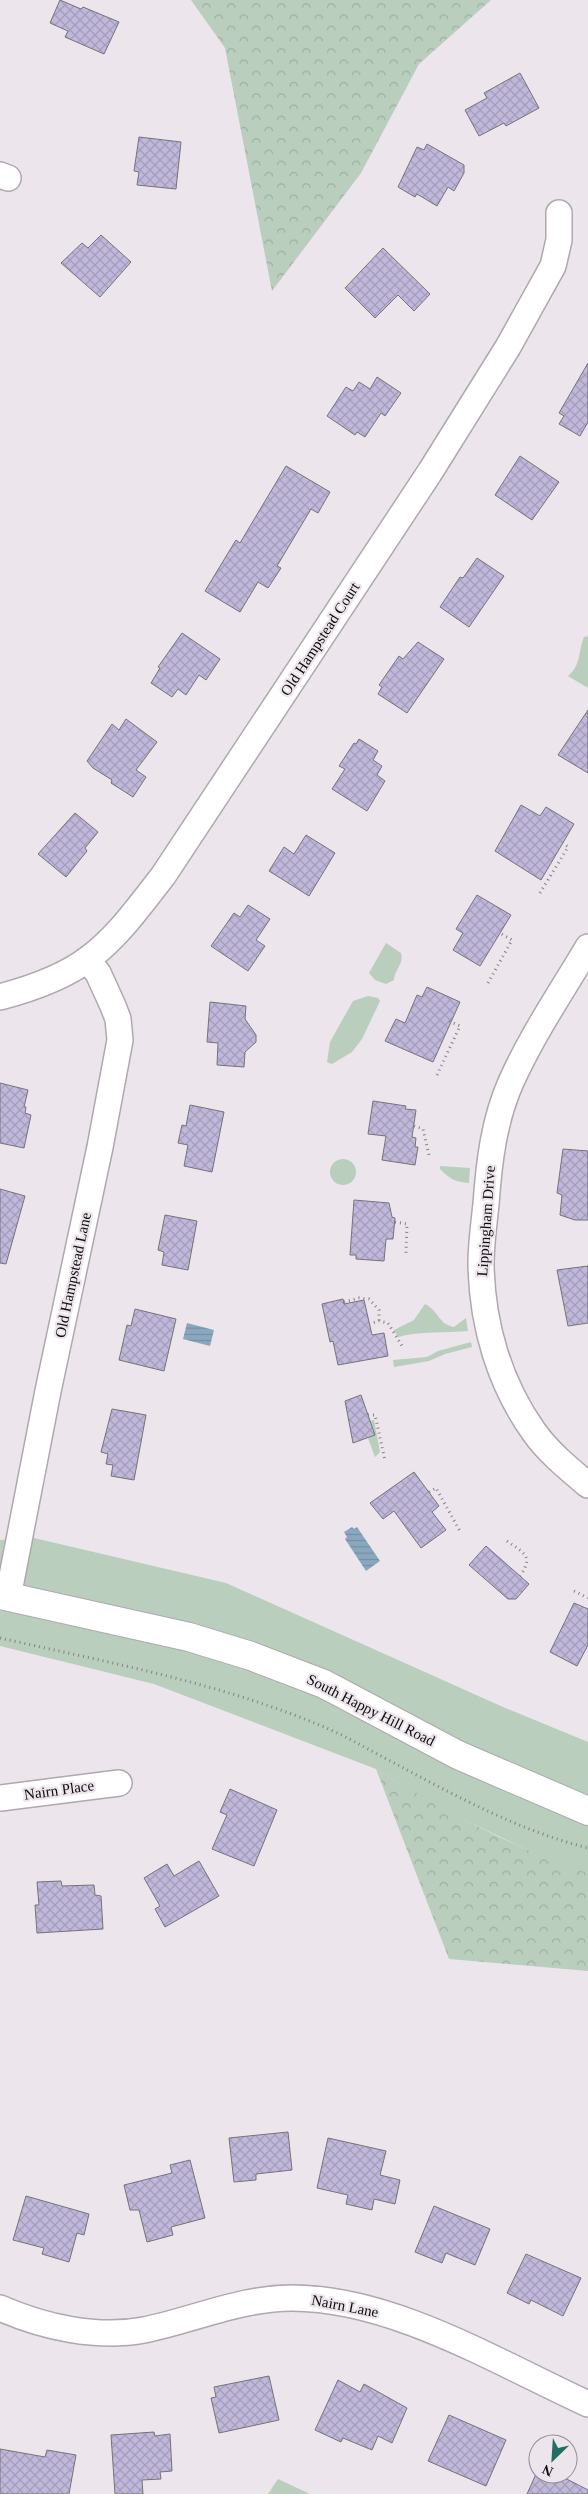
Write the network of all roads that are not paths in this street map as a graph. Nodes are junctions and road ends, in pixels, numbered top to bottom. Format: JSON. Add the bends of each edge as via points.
{"nodes":[{"id":1,"x":559,"y":213,"type":"dead end"},
{"id":2,"x":588,"y":947,"type":"edge"},
{"id":3,"x":87,"y":960,"type":"junction"},
{"id":4,"x":0,"y":997,"type":"edge"},
{"id":5,"x":588,"y":1485,"type":"edge"},
{"id":6,"x":4,"y":1596,"type":"edge"},
{"id":7,"x":119,"y":1783,"type":"dead end"},
{"id":8,"x":0,"y":1798,"type":"edge"},
{"id":9,"x":588,"y":1811,"type":"edge"},
{"id":10,"x":0,"y":2308,"type":"edge"},
{"id":11,"x":588,"y":2404,"type":"edge"}],
"edges":[{"from":1,"to":3,"type":"street","name":"Old Hampstead Court","via":[[559,240],[553,266],[508,347],[434,467],[163,876],[119,930]]},
{"from":2,"to":5,"type":"street","name":"Lippingham Drive","via":[[529,1045],[505,1098],[490,1156],[481,1262],[488,1329],[498,1366],[514,1401],[534,1433]]},
{"from":3,"to":4,"type":"street","name":"Old Hampstead Court","via":[[40,985]]},
{"from":3,"to":6,"type":"street","name":"Old Hampstead Lane","via":[[98,973],[113,1006],[120,1040]]},
{"from":6,"to":9,"type":"street","name":"South Happy Hill Road","via":[[189,1637],[251,1656],[324,1684],[458,1755]]},
{"from":7,"to":8,"type":"street","name":"Nairn Place"},
{"from":10,"to":11,"type":"street","name":"Nairn Lane","via":[[56,2327],[110,2332],[143,2330],[254,2301],[290,2298],[327,2300],[376,2311],[425,2328]]}]}
